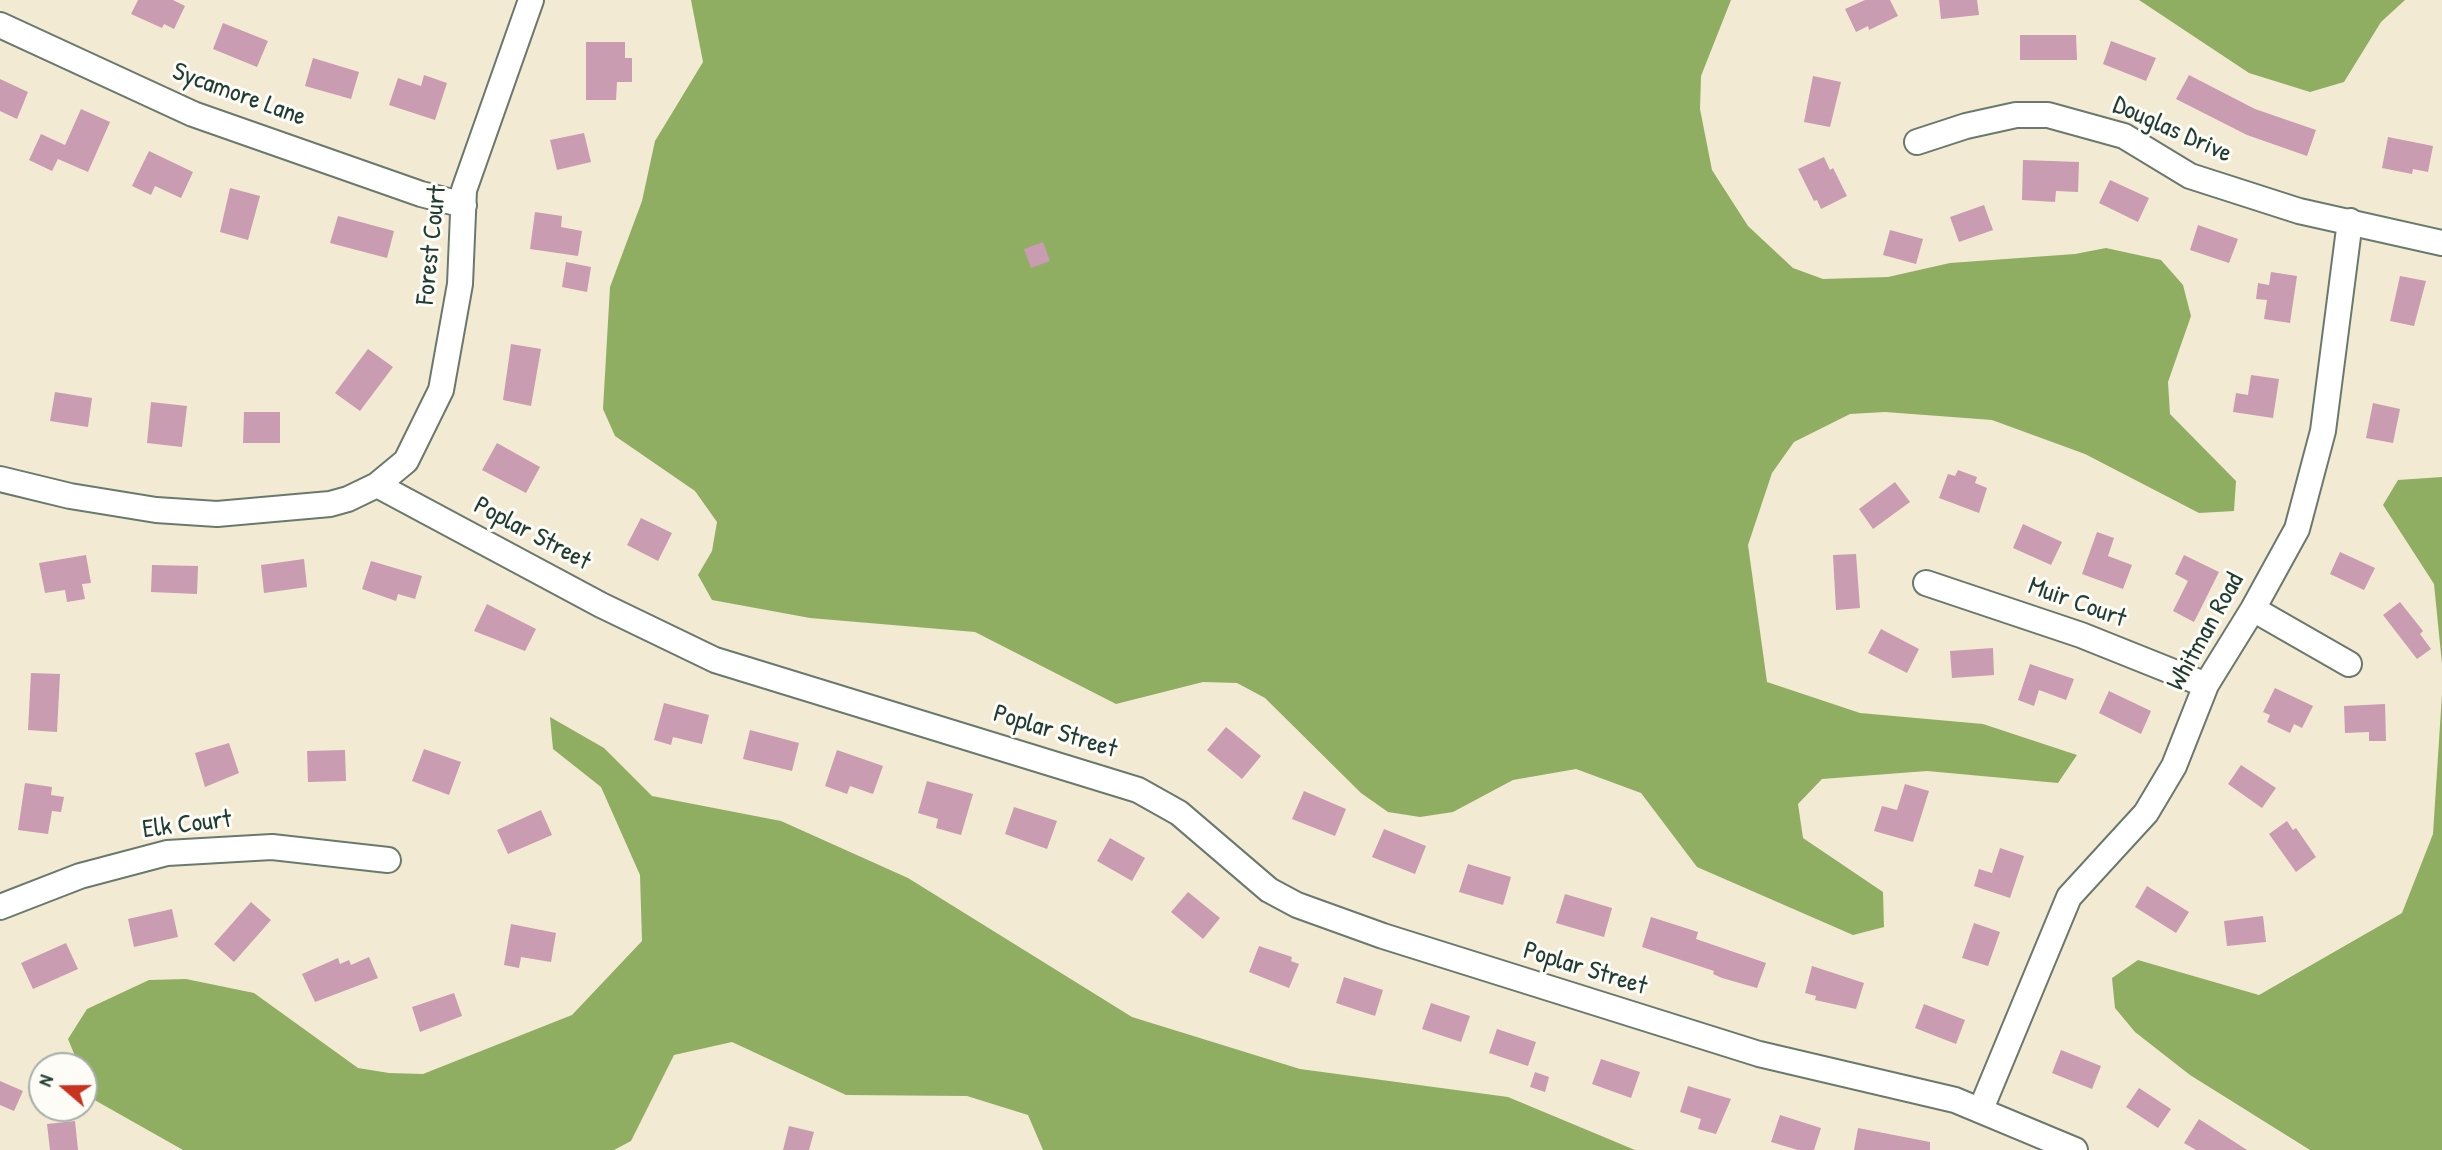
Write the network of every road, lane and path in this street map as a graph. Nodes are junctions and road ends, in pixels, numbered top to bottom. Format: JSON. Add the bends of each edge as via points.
{"nodes":[{"id":1,"x":531,"y":0,"type":"edge"},
{"id":2,"x":0,"y":25,"type":"edge"},
{"id":3,"x":1917,"y":142,"type":"dead end"},
{"id":4,"x":464,"y":205,"type":"junction"},
{"id":5,"x":2350,"y":221,"type":"junction"},
{"id":6,"x":2442,"y":243,"type":"edge"},
{"id":7,"x":0,"y":479,"type":"edge"},
{"id":8,"x":377,"y":485,"type":"junction"},
{"id":9,"x":1926,"y":583,"type":"dead end"},
{"id":10,"x":2253,"y":609,"type":"junction"},
{"id":11,"x":2349,"y":664,"type":"dead end"},
{"id":12,"x":2206,"y":685,"type":"junction"},
{"id":13,"x":388,"y":860,"type":"dead end"},
{"id":14,"x":0,"y":907,"type":"edge"},
{"id":15,"x":1981,"y":1109,"type":"junction"},
{"id":16,"x":2075,"y":1150,"type":"edge"}],
"edges":[{"from":1,"to":4,"type":"street","name":"Forest Court","via":[[464,190]]},
{"from":2,"to":4,"type":"street","name":"Sycamore Lane","via":[[193,114]]},
{"from":3,"to":5,"type":"street","name":"Douglas Drive","via":[[2016,115],[2048,115],[2124,136],[2190,176],[2299,211]]},
{"from":4,"to":8,"type":"street","name":"Forest Court","via":[[460,284],[441,390],[406,461]]},
{"from":5,"to":6,"type":"street","name":"Douglas Drive"},
{"from":5,"to":10,"type":"street","name":"Whitman Road","via":[[2323,430],[2297,529]]},
{"from":7,"to":8,"type":"street","via":[[156,510],[217,514],[330,504]]},
{"from":8,"to":15,"type":"street","name":"Poplar Street","via":[[601,606],[715,660],[1138,790],[1179,813],[1269,890],[1297,905],[1759,1055]]},
{"from":9,"to":12,"type":"street","name":"Muir Court","via":[[2081,635]]},
{"from":10,"to":11,"type":"street"},
{"from":10,"to":12,"type":"street","name":"Whitman Road"},
{"from":12,"to":15,"type":"street","name":"Whitman Road","via":[[2174,766],[2147,813],[2069,897]]},
{"from":13,"to":14,"type":"street","name":"Elk Court","via":[[272,847],[167,853],[80,876]]},
{"from":15,"to":16,"type":"street","name":"Poplar Street"}]}
